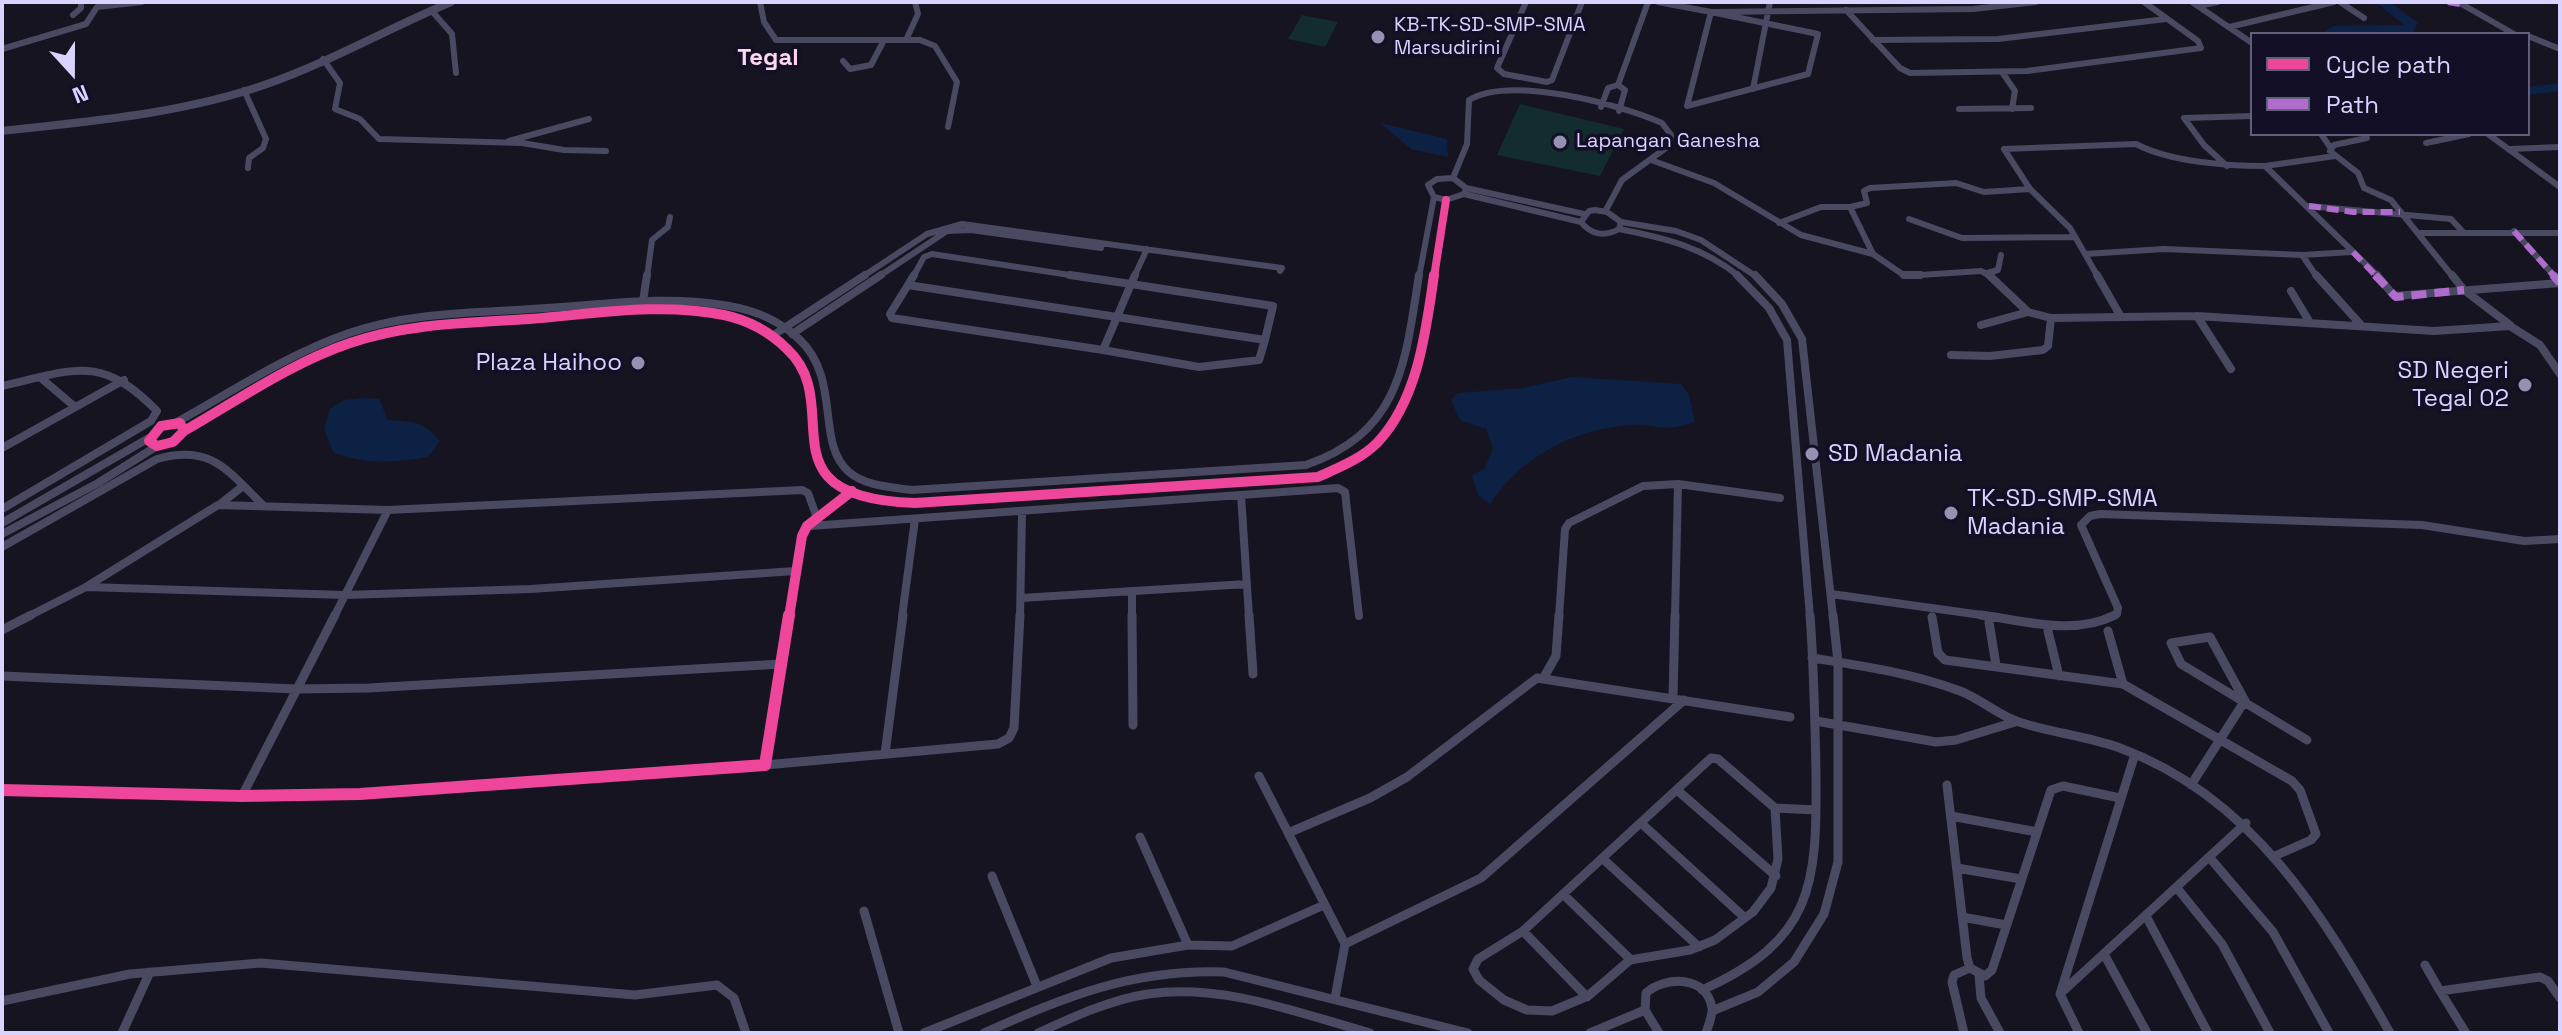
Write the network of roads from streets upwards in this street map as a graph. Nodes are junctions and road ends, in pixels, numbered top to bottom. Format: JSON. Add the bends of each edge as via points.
{"nodes":[{"id":1,"x":81,"y":2,"type":"edge"},
{"id":2,"x":142,"y":2,"type":"edge"},
{"id":3,"x":451,"y":2,"type":"edge"},
{"id":4,"x":760,"y":2,"type":"edge"},
{"id":5,"x":915,"y":2,"type":"edge"},
{"id":6,"x":1526,"y":2,"type":"edge"},
{"id":7,"x":1582,"y":2,"type":"edge"},
{"id":8,"x":1648,"y":2,"type":"edge"},
{"id":9,"x":1658,"y":2,"type":"edge"},
{"id":10,"x":1770,"y":2,"type":"edge"},
{"id":11,"x":2036,"y":2,"type":"edge"},
{"id":12,"x":2144,"y":2,"type":"edge"},
{"id":13,"x":2218,"y":2,"type":"edge"},
{"id":14,"x":2337,"y":2,"type":"edge"},
{"id":15,"x":2448,"y":2,"type":"edge"},
{"id":16,"x":2459,"y":3,"type":"edge"},
{"id":17,"x":2195,"y":4,"type":"edge"},
{"id":18,"x":431,"y":10,"type":"junction"},
{"id":19,"x":1846,"y":10,"type":"junction"},
{"id":20,"x":1711,"y":11,"type":"junction"},
{"id":21,"x":1768,"y":11,"type":"junction"},
{"id":22,"x":73,"y":15,"type":"dead end"},
{"id":23,"x":2167,"y":18,"type":"junction"},
{"id":24,"x":2364,"y":18,"type":"dead end"},
{"id":25,"x":1764,"y":22,"type":"junction"},
{"id":26,"x":2229,"y":27,"type":"junction"},
{"id":27,"x":2510,"y":32,"type":"edge"},
{"id":28,"x":2530,"y":37,"type":"edge"},
{"id":29,"x":906,"y":40,"type":"junction"},
{"id":30,"x":1873,"y":40,"type":"junction"},
{"id":31,"x":883,"y":42,"type":"junction"},
{"id":32,"x":2250,"y":42,"type":"edge"},
{"id":33,"x":2,"y":49,"type":"edge"},
{"id":34,"x":2560,"y":49,"type":"edge"},
{"id":35,"x":323,"y":59,"type":"junction"},
{"id":36,"x":843,"y":61,"type":"dead end"},
{"id":37,"x":2002,"y":72,"type":"junction"},
{"id":38,"x":456,"y":73,"type":"dead end"},
{"id":39,"x":1618,"y":85,"type":"junction"},
{"id":40,"x":1753,"y":89,"type":"junction"},
{"id":41,"x":244,"y":90,"type":"junction"},
{"id":42,"x":1601,"y":107,"type":"junction"},
{"id":43,"x":2031,"y":108,"type":"dead end"},
{"id":44,"x":1959,"y":109,"type":"dead end"},
{"id":45,"x":2012,"y":109,"type":"junction"},
{"id":46,"x":1619,"y":111,"type":"junction"},
{"id":47,"x":2250,"y":116,"type":"edge"},
{"id":48,"x":589,"y":119,"type":"dead end"},
{"id":49,"x":948,"y":127,"type":"dead end"},
{"id":50,"x":2,"y":131,"type":"edge"},
{"id":51,"x":2322,"y":136,"type":"edge"},
{"id":52,"x":2459,"y":136,"type":"edge"},
{"id":53,"x":2491,"y":136,"type":"edge"},
{"id":54,"x":2367,"y":138,"type":"dead end"},
{"id":55,"x":505,"y":142,"type":"junction"},
{"id":56,"x":2426,"y":143,"type":"dead end"},
{"id":57,"x":2330,"y":147,"type":"junction"},
{"id":58,"x":2560,"y":147,"type":"edge"},
{"id":59,"x":2509,"y":149,"type":"junction"},
{"id":60,"x":606,"y":151,"type":"dead end"},
{"id":61,"x":2335,"y":156,"type":"junction"},
{"id":62,"x":1651,"y":160,"type":"junction"},
{"id":63,"x":2227,"y":166,"type":"junction"},
{"id":64,"x":2265,"y":166,"type":"junction"},
{"id":65,"x":248,"y":168,"type":"dead end"},
{"id":66,"x":1453,"y":178,"type":"junction"},
{"id":67,"x":2560,"y":187,"type":"edge"},
{"id":68,"x":2030,"y":189,"type":"junction"},
{"id":69,"x":1465,"y":191,"type":"junction"},
{"id":70,"x":1434,"y":197,"type":"junction"},
{"id":71,"x":1446,"y":200,"type":"junction"},
{"id":72,"x":2309,"y":206,"type":"junction"},
{"id":73,"x":1850,"y":207,"type":"junction"},
{"id":74,"x":1606,"y":210,"type":"junction"},
{"id":75,"x":2400,"y":212,"type":"junction"},
{"id":76,"x":670,"y":217,"type":"dead end"},
{"id":77,"x":1582,"y":218,"type":"junction"},
{"id":78,"x":1909,"y":219,"type":"dead end"},
{"id":79,"x":1779,"y":223,"type":"junction"},
{"id":80,"x":1620,"y":226,"type":"junction"},
{"id":81,"x":2514,"y":231,"type":"junction"},
{"id":82,"x":2418,"y":233,"type":"junction"},
{"id":83,"x":2464,"y":233,"type":"junction"},
{"id":84,"x":2560,"y":233,"type":"edge"},
{"id":85,"x":2075,"y":237,"type":"junction"},
{"id":86,"x":1146,"y":252,"type":"junction"},
{"id":87,"x":2353,"y":252,"type":"junction"},
{"id":88,"x":1873,"y":254,"type":"junction"},
{"id":89,"x":2085,"y":254,"type":"junction"},
{"id":90,"x":2001,"y":255,"type":"dead end"},
{"id":91,"x":2302,"y":255,"type":"junction"},
{"id":92,"x":1987,"y":273,"type":"junction"},
{"id":93,"x":908,"y":285,"type":"junction"},
{"id":94,"x":1132,"y":285,"type":"junction"},
{"id":95,"x":2464,"y":290,"type":"junction"},
{"id":96,"x":2291,"y":291,"type":"dead end"},
{"id":97,"x":643,"y":301,"type":"junction"},
{"id":98,"x":2028,"y":312,"type":"junction"},
{"id":99,"x":2197,"y":316,"type":"junction"},
{"id":100,"x":1118,"y":317,"type":"junction"},
{"id":101,"x":2121,"y":317,"type":"junction"},
{"id":102,"x":2051,"y":318,"type":"junction"},
{"id":103,"x":2309,"y":321,"type":"junction"},
{"id":104,"x":1981,"y":325,"type":"dead end"},
{"id":105,"x":2362,"y":325,"type":"junction"},
{"id":106,"x":2510,"y":326,"type":"junction"},
{"id":107,"x":789,"y":331,"type":"junction"},
{"id":108,"x":772,"y":336,"type":"junction"},
{"id":109,"x":1266,"y":340,"type":"junction"},
{"id":110,"x":1103,"y":350,"type":"junction"},
{"id":111,"x":1951,"y":355,"type":"dead end"},
{"id":112,"x":2556,"y":361,"type":"edge"},
{"id":113,"x":2231,"y":369,"type":"dead end"},
{"id":114,"x":2560,"y":374,"type":"edge"},
{"id":115,"x":41,"y":378,"type":"junction"},
{"id":116,"x":124,"y":380,"type":"junction"},
{"id":117,"x":4,"y":386,"type":"edge"},
{"id":118,"x":75,"y":407,"type":"junction"},
{"id":119,"x":176,"y":423,"type":"junction"},
{"id":120,"x":181,"y":435,"type":"junction"},
{"id":121,"x":149,"y":438,"type":"junction"},
{"id":122,"x":157,"y":446,"type":"junction"},
{"id":123,"x":2,"y":448,"type":"edge"},
{"id":124,"x":178,"y":453,"type":"junction"},
{"id":125,"x":1799,"y":477,"type":"junction"},
{"id":126,"x":1818,"y":480,"type":"junction"},
{"id":127,"x":1678,"y":484,"type":"junction"},
{"id":128,"x":243,"y":486,"type":"junction"},
{"id":129,"x":852,"y":491,"type":"junction"},
{"id":130,"x":1241,"y":495,"type":"junction"},
{"id":131,"x":1780,"y":498,"type":"dead end"},
{"id":132,"x":218,"y":505,"type":"junction"},
{"id":133,"x":263,"y":506,"type":"junction"},
{"id":134,"x":2,"y":509,"type":"edge"},
{"id":135,"x":388,"y":510,"type":"junction"},
{"id":136,"x":1022,"y":513,"type":"junction"},
{"id":137,"x":817,"y":518,"type":"junction"},
{"id":138,"x":915,"y":519,"type":"junction"},
{"id":139,"x":2,"y":523,"type":"edge"},
{"id":140,"x":807,"y":526,"type":"junction"},
{"id":141,"x":2,"y":534,"type":"edge"},
{"id":142,"x":2560,"y":539,"type":"edge"},
{"id":143,"x":2,"y":547,"type":"edge"},
{"id":144,"x":795,"y":571,"type":"junction"},
{"id":145,"x":1247,"y":584,"type":"junction"},
{"id":146,"x":86,"y":587,"type":"junction"},
{"id":147,"x":1132,"y":591,"type":"junction"},
{"id":148,"x":1831,"y":594,"type":"junction"},
{"id":149,"x":345,"y":595,"type":"junction"},
{"id":150,"x":1021,"y":598,"type":"junction"},
{"id":151,"x":1359,"y":616,"type":"dead end"},
{"id":152,"x":1932,"y":617,"type":"dead end"},
{"id":153,"x":1989,"y":622,"type":"dead end"},
{"id":154,"x":2,"y":630,"type":"edge"},
{"id":155,"x":2048,"y":631,"type":"dead end"},
{"id":156,"x":2108,"y":631,"type":"dead end"},
{"id":157,"x":1812,"y":658,"type":"junction"},
{"id":158,"x":1838,"y":662,"type":"junction"},
{"id":159,"x":781,"y":664,"type":"junction"},
{"id":160,"x":1996,"y":665,"type":"junction"},
{"id":161,"x":1253,"y":674,"type":"dead end"},
{"id":162,"x":2,"y":676,"type":"edge"},
{"id":163,"x":2059,"y":676,"type":"junction"},
{"id":164,"x":1544,"y":677,"type":"junction"},
{"id":165,"x":2123,"y":684,"type":"junction"},
{"id":166,"x":296,"y":689,"type":"junction"},
{"id":167,"x":1679,"y":699,"type":"junction"},
{"id":168,"x":2245,"y":701,"type":"junction"},
{"id":169,"x":1790,"y":717,"type":"dead end"},
{"id":170,"x":1816,"y":721,"type":"junction"},
{"id":171,"x":2015,"y":722,"type":"junction"},
{"id":172,"x":1133,"y":725,"type":"dead end"},
{"id":173,"x":1838,"y":725,"type":"junction"},
{"id":174,"x":2222,"y":738,"type":"junction"},
{"id":175,"x":2307,"y":740,"type":"dead end"},
{"id":176,"x":885,"y":754,"type":"junction"},
{"id":177,"x":2135,"y":754,"type":"junction"},
{"id":178,"x":765,"y":765,"type":"junction"},
{"id":179,"x":1259,"y":776,"type":"dead end"},
{"id":180,"x":1947,"y":785,"type":"dead end"},
{"id":181,"x":2191,"y":785,"type":"junction"},
{"id":182,"x":2,"y":790,"type":"edge"},
{"id":183,"x":1677,"y":790,"type":"junction"},
{"id":184,"x":242,"y":796,"type":"junction"},
{"id":185,"x":2120,"y":798,"type":"junction"},
{"id":186,"x":1775,"y":808,"type":"junction"},
{"id":187,"x":1816,"y":810,"type":"junction"},
{"id":188,"x":1951,"y":816,"type":"junction"},
{"id":189,"x":1641,"y":823,"type":"junction"},
{"id":190,"x":2246,"y":823,"type":"junction"},
{"id":191,"x":2037,"y":832,"type":"junction"},
{"id":192,"x":1288,"y":833,"type":"junction"},
{"id":193,"x":1140,"y":837,"type":"dead end"},
{"id":194,"x":2277,"y":855,"type":"junction"},
{"id":195,"x":1602,"y":858,"type":"junction"},
{"id":196,"x":2210,"y":858,"type":"junction"},
{"id":197,"x":1957,"y":868,"type":"junction"},
{"id":198,"x":992,"y":876,"type":"dead end"},
{"id":199,"x":1776,"y":876,"type":"junction"},
{"id":200,"x":2021,"y":879,"type":"junction"},
{"id":201,"x":2177,"y":888,"type":"junction"},
{"id":202,"x":1563,"y":894,"type":"junction"},
{"id":203,"x":1324,"y":905,"type":"junction"},
{"id":204,"x":864,"y":911,"type":"dead end"},
{"id":205,"x":2146,"y":916,"type":"junction"},
{"id":206,"x":1744,"y":917,"type":"junction"},
{"id":207,"x":1962,"y":917,"type":"junction"},
{"id":208,"x":2006,"y":925,"type":"junction"},
{"id":209,"x":1523,"y":931,"type":"junction"},
{"id":210,"x":1345,"y":944,"type":"junction"},
{"id":211,"x":1188,"y":945,"type":"junction"},
{"id":212,"x":1699,"y":947,"type":"junction"},
{"id":213,"x":2104,"y":954,"type":"junction"},
{"id":214,"x":1631,"y":960,"type":"junction"},
{"id":215,"x":2425,"y":965,"type":"dead end"},
{"id":216,"x":150,"y":972,"type":"junction"},
{"id":217,"x":1974,"y":972,"type":"junction"},
{"id":218,"x":1037,"y":986,"type":"junction"},
{"id":219,"x":1702,"y":990,"type":"junction"},
{"id":220,"x":2440,"y":991,"type":"junction"},
{"id":221,"x":2060,"y":994,"type":"junction"},
{"id":222,"x":1587,"y":997,"type":"junction"},
{"id":223,"x":1335,"y":998,"type":"junction"},
{"id":224,"x":2560,"y":998,"type":"edge"},
{"id":225,"x":2,"y":1001,"type":"edge"},
{"id":226,"x":1645,"y":1010,"type":"junction"},
{"id":227,"x":1712,"y":1011,"type":"junction"},
{"id":228,"x":1995,"y":1031,"type":"edge"},
{"id":229,"x":1961,"y":1032,"type":"edge"},
{"id":230,"x":122,"y":1033,"type":"edge"},
{"id":231,"x":746,"y":1033,"type":"edge"},
{"id":232,"x":899,"y":1033,"type":"edge"},
{"id":233,"x":924,"y":1033,"type":"edge"},
{"id":234,"x":984,"y":1033,"type":"edge"},
{"id":235,"x":1038,"y":1033,"type":"edge"},
{"id":236,"x":1370,"y":1033,"type":"edge"},
{"id":237,"x":1468,"y":1033,"type":"edge"},
{"id":238,"x":1590,"y":1033,"type":"edge"},
{"id":239,"x":1659,"y":1033,"type":"edge"},
{"id":240,"x":1706,"y":1033,"type":"edge"},
{"id":241,"x":2079,"y":1033,"type":"edge"},
{"id":242,"x":2147,"y":1033,"type":"edge"},
{"id":243,"x":2208,"y":1033,"type":"edge"},
{"id":244,"x":2270,"y":1033,"type":"edge"},
{"id":245,"x":2329,"y":1033,"type":"edge"},
{"id":246,"x":2390,"y":1033,"type":"edge"},
{"id":247,"x":2466,"y":1033,"type":"edge"}],
"edges":[{"from":1,"to":22,"type":"street"},
{"from":2,"to":33,"type":"street","via":[[97,7],[86,24]]},
{"from":3,"to":18,"type":"street"},
{"from":4,"to":31,"type":"street","via":[[764,22],[776,40]]},
{"from":5,"to":29,"type":"street","via":[[918,14]]},
{"from":6,"to":7,"type":"street","via":[[1497,68],[1547,82]]},
{"from":8,"to":39,"type":"street"},
{"from":9,"to":20,"type":"street"},
{"from":10,"to":21,"type":"street"},
{"from":11,"to":19,"type":"street","via":[[1973,9]]},
{"from":12,"to":23,"type":"street"},
{"from":13,"to":17,"type":"street"},
{"from":14,"to":24,"type":"street"},
{"from":14,"to":26,"type":"street"},
{"from":15,"to":16,"type":"street"},
{"from":16,"to":27,"type":"street"},
{"from":17,"to":26,"type":"street"},
{"from":18,"to":35,"type":"street"},
{"from":18,"to":38,"type":"street","via":[[452,34]]},
{"from":19,"to":21,"type":"street"},
{"from":19,"to":30,"type":"street"},
{"from":20,"to":21,"type":"street"},
{"from":20,"to":25,"type":"street"},
{"from":20,"to":40,"type":"street","via":[[1687,106]]},
{"from":21,"to":25,"type":"street"},
{"from":23,"to":30,"type":"street","via":[[1998,39]]},
{"from":23,"to":37,"type":"street","via":[[2201,48]]},
{"from":25,"to":40,"type":"street"},
{"from":25,"to":40,"type":"street","via":[[1818,34],[1808,74]]},
{"from":26,"to":32,"type":"street"},
{"from":28,"to":34,"type":"street"},
{"from":29,"to":31,"type":"street"},
{"from":29,"to":49,"type":"street","via":[[933,45],[955,78]]},
{"from":30,"to":37,"type":"street","via":[[1910,73]]},
{"from":31,"to":36,"type":"street","via":[[871,65],[850,69]]},
{"from":35,"to":41,"type":"street"},
{"from":35,"to":55,"type":"street","via":[[340,83],[335,109],[360,119],[379,139]]},
{"from":37,"to":45,"type":"street","via":[[2015,91]]},
{"from":39,"to":42,"type":"street","via":[[1608,88]]},
{"from":39,"to":46,"type":"street","via":[[1625,90]]},
{"from":41,"to":50,"type":"street","via":[[147,112]]},
{"from":41,"to":65,"type":"street","via":[[256,105],[259,131],[266,139],[249,158]]},
{"from":42,"to":46,"type":"street"},
{"from":42,"to":66,"type":"street","via":[[1513,88],[1479,91],[1469,100],[1467,144]]},
{"from":43,"to":45,"type":"street"},
{"from":44,"to":45,"type":"street"},
{"from":46,"to":62,"type":"street","via":[[1655,119],[1668,129],[1670,145]]},
{"from":47,"to":63,"type":"street","via":[[2184,118]]},
{"from":48,"to":55,"type":"street"},
{"from":51,"to":57,"type":"street"},
{"from":52,"to":56,"type":"street"},
{"from":53,"to":59,"type":"street"},
{"from":54,"to":57,"type":"street"},
{"from":55,"to":60,"type":"street"},
{"from":57,"to":61,"type":"street"},
{"from":58,"to":59,"type":"street"},
{"from":59,"to":67,"type":"street"},
{"from":61,"to":64,"type":"street"},
{"from":61,"to":75,"type":"street","via":[[2358,173],[2364,188],[2386,196]]},
{"from":62,"to":74,"type":"street","via":[[1622,180]]},
{"from":62,"to":79,"type":"street","via":[[1714,183]]},
{"from":63,"to":64,"type":"street"},
{"from":63,"to":68,"type":"street","via":[[2155,154],[2136,144],[2004,149]]},
{"from":64,"to":72,"type":"street"},
{"from":66,"to":69,"type":"street"},
{"from":66,"to":70,"type":"street","via":[[1428,185]]},
{"from":68,"to":73,"type":"street","via":[[1984,192],[1956,183],[1870,188],[1864,191],[1867,203]]},
{"from":68,"to":85,"type":"street"},
{"from":69,"to":71,"type":"street"},
{"from":69,"to":77,"type":"street"},
{"from":70,"to":71,"type":"street"},
{"from":70,"to":107,"type":"street","via":[[1406,346],[1382,413],[1367,433],[1337,454],[1306,465],[887,488],[855,474],[834,453],[824,372]]},
{"from":71,"to":129,"type":"street","via":[[1422,348],[1396,418],[1378,443],[1352,463],[1318,477],[1281,482],[947,501],[885,503]]},
{"from":72,"to":75,"type":"street"},
{"from":72,"to":87,"type":"street"},
{"from":73,"to":79,"type":"street","via":[[1821,207]]},
{"from":73,"to":88,"type":"street"},
{"from":74,"to":77,"type":"street"},
{"from":74,"to":80,"type":"street"},
{"from":75,"to":82,"type":"street"},
{"from":75,"to":83,"type":"street","via":[[2452,219]]},
{"from":76,"to":97,"type":"street","via":[[668,227],[652,240]]},
{"from":77,"to":80,"type":"street","via":[[1597,234]]},
{"from":78,"to":85,"type":"street","via":[[1962,238]]},
{"from":79,"to":88,"type":"street","via":[[1810,239]]},
{"from":80,"to":125,"type":"street","via":[[1705,254],[1767,304],[1787,340]]},
{"from":80,"to":126,"type":"street","via":[[1681,232],[1714,246],[1782,302],[1802,339]]},
{"from":81,"to":83,"type":"street"},
{"from":81,"to":84,"type":"street"},
{"from":81,"to":95,"type":"street","via":[[2560,283]]},
{"from":82,"to":83,"type":"street"},
{"from":82,"to":95,"type":"street"},
{"from":85,"to":89,"type":"street"},
{"from":86,"to":86,"type":"street","via":[[1282,268],[1280,271]]},
{"from":86,"to":94,"type":"street"},
{"from":86,"to":107,"type":"street","via":[[957,230],[936,236]]},
{"from":87,"to":91,"type":"street"},
{"from":87,"to":95,"type":"street","via":[[2396,297]]},
{"from":88,"to":92,"type":"street","via":[[1905,276]]},
{"from":89,"to":91,"type":"street","via":[[2164,249]]},
{"from":89,"to":101,"type":"street"},
{"from":90,"to":92,"type":"street","via":[[1998,270]]},
{"from":91,"to":105,"type":"street","via":[[2327,291]]},
{"from":92,"to":98,"type":"street"},
{"from":93,"to":94,"type":"street","via":[[927,254]]},
{"from":93,"to":100,"type":"street"},
{"from":93,"to":110,"type":"street","via":[[892,318]]},
{"from":94,"to":100,"type":"street"},
{"from":94,"to":109,"type":"street","via":[[1273,306]]},
{"from":95,"to":106,"type":"street"},
{"from":96,"to":103,"type":"street"},
{"from":97,"to":107,"type":"street","via":[[731,306],[761,314]]},
{"from":97,"to":119,"type":"street","via":[[425,316],[375,325],[322,344]]},
{"from":98,"to":102,"type":"street"},
{"from":98,"to":104,"type":"street"},
{"from":99,"to":101,"type":"street"},
{"from":99,"to":103,"type":"street"},
{"from":99,"to":113,"type":"street"},
{"from":100,"to":109,"type":"street"},
{"from":100,"to":110,"type":"street"},
{"from":101,"to":102,"type":"street"},
{"from":102,"to":111,"type":"street","via":[[2043,350]]},
{"from":103,"to":105,"type":"street"},
{"from":105,"to":106,"type":"street","via":[[2434,331]]},
{"from":106,"to":112,"type":"street","via":[[2533,338]]},
{"from":107,"to":108,"type":"street"},
{"from":108,"to":120,"type":"street","via":[[721,314],[682,310],[422,326],[322,355]]},
{"from":108,"to":129,"type":"street","via":[[807,376],[817,458],[838,484]]},
{"from":109,"to":110,"type":"street","via":[[1254,363],[1199,367]]},
{"from":112,"to":114,"type":"street"},
{"from":115,"to":116,"type":"street","via":[[92,370]]},
{"from":115,"to":117,"type":"street"},
{"from":115,"to":118,"type":"street"},
{"from":116,"to":118,"type":"street"},
{"from":116,"to":134,"type":"street","via":[[157,411],[151,421]]},
{"from":118,"to":123,"type":"street"},
{"from":119,"to":120,"type":"street","via":[[183,425]]},
{"from":119,"to":121,"type":"street","via":[[159,427]]},
{"from":120,"to":122,"type":"street"},
{"from":120,"to":124,"type":"street","via":[[184,444]]},
{"from":121,"to":122,"type":"street"},
{"from":121,"to":139,"type":"street"},
{"from":122,"to":141,"type":"street"},
{"from":124,"to":128,"type":"street","via":[[210,455]]},
{"from":124,"to":143,"type":"street","via":[[157,459]]},
{"from":125,"to":126,"type":"street"},
{"from":125,"to":157,"type":"street"},
{"from":126,"to":148,"type":"street"},
{"from":127,"to":131,"type":"street"},
{"from":127,"to":164,"type":"street","via":[[1643,486],[1569,523],[1556,656]]},
{"from":127,"to":167,"type":"street"},
{"from":128,"to":132,"type":"street"},
{"from":128,"to":133,"type":"street"},
{"from":129,"to":137,"type":"street"},
{"from":130,"to":136,"type":"street"},
{"from":130,"to":145,"type":"street"},
{"from":130,"to":151,"type":"street","via":[[1343,489]]},
{"from":132,"to":133,"type":"street"},
{"from":132,"to":146,"type":"street"},
{"from":133,"to":135,"type":"street"},
{"from":135,"to":137,"type":"street","via":[[802,490]]},
{"from":135,"to":149,"type":"street"},
{"from":136,"to":138,"type":"street"},
{"from":136,"to":150,"type":"street"},
{"from":137,"to":140,"type":"street"},
{"from":138,"to":140,"type":"street"},
{"from":138,"to":176,"type":"street"},
{"from":140,"to":144,"type":"street"},
{"from":142,"to":148,"type":"street","via":[[2524,541],[2422,525],[2100,514],[2081,525],[2118,608],[2105,622],[2067,627]]},
{"from":144,"to":149,"type":"street"},
{"from":144,"to":159,"type":"street"},
{"from":145,"to":147,"type":"street"},
{"from":145,"to":161,"type":"street"},
{"from":146,"to":149,"type":"street"},
{"from":146,"to":154,"type":"street"},
{"from":147,"to":150,"type":"street"},
{"from":147,"to":172,"type":"street"},
{"from":148,"to":158,"type":"street"},
{"from":149,"to":166,"type":"street"},
{"from":150,"to":176,"type":"street","via":[[1014,728],[1009,738],[998,744]]},
{"from":152,"to":160,"type":"street","via":[[1941,657]]},
{"from":153,"to":160,"type":"street"},
{"from":155,"to":163,"type":"street"},
{"from":156,"to":165,"type":"street"},
{"from":157,"to":158,"type":"street"},
{"from":157,"to":170,"type":"street"},
{"from":158,"to":171,"type":"street","via":[[1928,680],[1985,702]]},
{"from":158,"to":173,"type":"street"},
{"from":159,"to":166,"type":"street","via":[[478,685]]},
{"from":159,"to":178,"type":"street"},
{"from":160,"to":163,"type":"street"},
{"from":162,"to":166,"type":"street"},
{"from":163,"to":165,"type":"street"},
{"from":164,"to":167,"type":"street"},
{"from":164,"to":192,"type":"street","via":[[1525,683],[1407,777]]},
{"from":165,"to":174,"type":"street"},
{"from":166,"to":184,"type":"street"},
{"from":167,"to":169,"type":"street"},
{"from":167,"to":210,"type":"street","via":[[1481,878]]},
{"from":168,"to":168,"type":"street","via":[[2210,637],[2172,641],[2181,664]]},
{"from":168,"to":174,"type":"street"},
{"from":168,"to":175,"type":"street"},
{"from":170,"to":173,"type":"street"},
{"from":170,"to":187,"type":"street"},
{"from":171,"to":173,"type":"street","via":[[1936,742]]},
{"from":171,"to":177,"type":"street"},
{"from":173,"to":227,"type":"street","via":[[1838,862],[1824,914],[1776,980]]},
{"from":174,"to":181,"type":"street"},
{"from":174,"to":194,"type":"street","via":[[2300,790],[2316,834]]},
{"from":176,"to":178,"type":"street"},
{"from":177,"to":181,"type":"street"},
{"from":177,"to":185,"type":"street"},
{"from":178,"to":184,"type":"street","via":[[431,791]]},
{"from":179,"to":192,"type":"street"},
{"from":180,"to":188,"type":"street"},
{"from":181,"to":190,"type":"street"},
{"from":182,"to":184,"type":"street"},
{"from":183,"to":186,"type":"street","via":[[1715,757]]},
{"from":183,"to":189,"type":"street"},
{"from":183,"to":199,"type":"street"},
{"from":185,"to":191,"type":"street","via":[[2054,788]]},
{"from":185,"to":221,"type":"street"},
{"from":186,"to":187,"type":"street"},
{"from":186,"to":199,"type":"street"},
{"from":187,"to":219,"type":"street","via":[[1813,878],[1793,923],[1756,963]]},
{"from":188,"to":191,"type":"street"},
{"from":188,"to":197,"type":"street"},
{"from":189,"to":195,"type":"street"},
{"from":189,"to":206,"type":"street"},
{"from":190,"to":194,"type":"street"},
{"from":190,"to":196,"type":"street"},
{"from":191,"to":200,"type":"street"},
{"from":192,"to":203,"type":"street"},
{"from":193,"to":211,"type":"street"},
{"from":194,"to":246,"type":"street","via":[[2323,916]]},
{"from":195,"to":202,"type":"street"},
{"from":195,"to":212,"type":"street"},
{"from":196,"to":201,"type":"street"},
{"from":196,"to":245,"type":"street","via":[[2273,932]]},
{"from":197,"to":200,"type":"street"},
{"from":197,"to":207,"type":"street"},
{"from":198,"to":218,"type":"street"},
{"from":199,"to":206,"type":"street"},
{"from":200,"to":208,"type":"street"},
{"from":201,"to":205,"type":"street"},
{"from":201,"to":244,"type":"street","via":[[2222,944]]},
{"from":202,"to":209,"type":"street"},
{"from":202,"to":214,"type":"street"},
{"from":203,"to":210,"type":"street"},
{"from":203,"to":211,"type":"street","via":[[1232,946]]},
{"from":204,"to":232,"type":"street"},
{"from":205,"to":213,"type":"street"},
{"from":205,"to":243,"type":"street"},
{"from":206,"to":212,"type":"street"},
{"from":207,"to":208,"type":"street"},
{"from":207,"to":217,"type":"street"},
{"from":208,"to":217,"type":"street","via":[[1992,970]]},
{"from":209,"to":222,"type":"street"},
{"from":209,"to":222,"type":"street","via":[[1478,959],[1473,964],[1475,976],[1505,1003],[1526,1011],[1553,1011]]},
{"from":210,"to":223,"type":"street"},
{"from":211,"to":218,"type":"street","via":[[1111,958]]},
{"from":212,"to":214,"type":"street"},
{"from":213,"to":221,"type":"street"},
{"from":213,"to":242,"type":"street"},
{"from":214,"to":222,"type":"street"},
{"from":215,"to":220,"type":"street"},
{"from":216,"to":225,"type":"street"},
{"from":216,"to":230,"type":"street"},
{"from":216,"to":231,"type":"street","via":[[208,963],[261,963],[635,995],[717,985],[730,990],[738,1002]]},
{"from":217,"to":228,"type":"street"},
{"from":217,"to":229,"type":"street","via":[[1954,975],[1952,982]]},
{"from":218,"to":233,"type":"street"},
{"from":219,"to":226,"type":"street","via":[[1690,981],[1662,979],[1652,986]]},
{"from":219,"to":227,"type":"street"},
{"from":220,"to":224,"type":"street","via":[[2540,977]]},
{"from":220,"to":247,"type":"street"},
{"from":221,"to":241,"type":"street"},
{"from":223,"to":234,"type":"street","via":[[1224,972],[1148,972],[1109,981]]},
{"from":223,"to":237,"type":"street"},
{"from":226,"to":238,"type":"street"},
{"from":226,"to":239,"type":"street"},
{"from":227,"to":240,"type":"street"},
{"from":235,"to":236,"type":"street","via":[[1114,1002],[1184,991],[1219,993]]}]}
